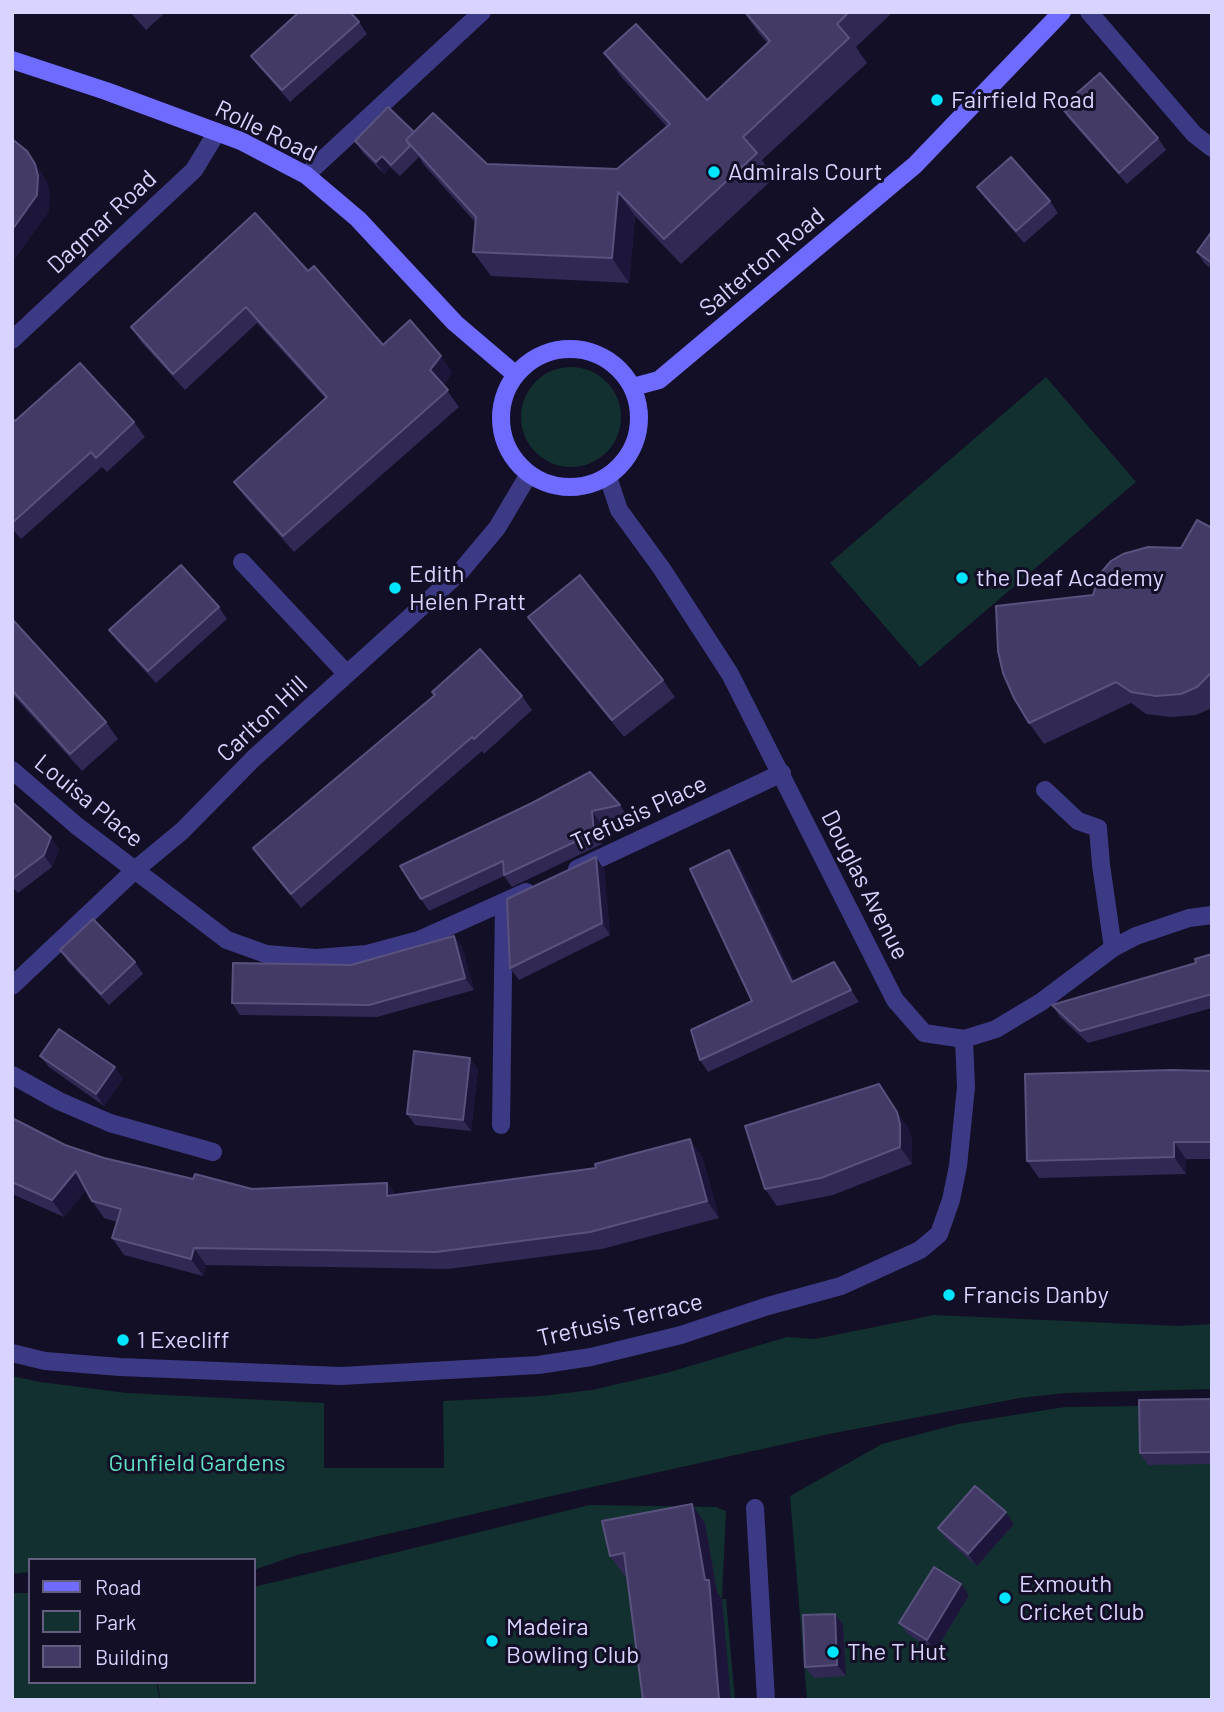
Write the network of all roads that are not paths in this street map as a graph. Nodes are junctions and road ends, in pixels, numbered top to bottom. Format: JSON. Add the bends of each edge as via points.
{"nodes":[{"id":1,"x":482,"y":12,"type":"edge"},
{"id":2,"x":1062,"y":12,"type":"edge"},
{"id":3,"x":1089,"y":12,"type":"edge"},
{"id":4,"x":12,"y":60,"type":"edge"},
{"id":5,"x":217,"y":132,"type":"junction"},
{"id":6,"x":1212,"y":148,"type":"edge"},
{"id":7,"x":306,"y":175,"type":"junction"},
{"id":8,"x":12,"y":340,"type":"edge"},
{"id":9,"x":516,"y":375,"type":"junction"},
{"id":10,"x":633,"y":387,"type":"junction"},
{"id":11,"x":529,"y":474,"type":"junction"},
{"id":12,"x":608,"y":477,"type":"junction"},
{"id":13,"x":242,"y":562,"type":"dead end"},
{"id":14,"x":346,"y":673,"type":"junction"},
{"id":15,"x":12,"y":771,"type":"edge"},
{"id":16,"x":782,"y":773,"type":"junction"},
{"id":17,"x":1045,"y":790,"type":"dead end"},
{"id":18,"x":135,"y":870,"type":"junction"},
{"id":19,"x":567,"y":873,"type":"edge"},
{"id":20,"x":542,"y":885,"type":"edge"},
{"id":21,"x":504,"y":903,"type":"junction"},
{"id":22,"x":1212,"y":915,"type":"edge"},
{"id":23,"x":1113,"y":948,"type":"junction"},
{"id":24,"x":12,"y":986,"type":"edge"},
{"id":25,"x":964,"y":1040,"type":"junction"},
{"id":26,"x":12,"y":1075,"type":"edge"},
{"id":27,"x":501,"y":1125,"type":"dead end"},
{"id":28,"x":212,"y":1152,"type":"dead end"},
{"id":29,"x":12,"y":1353,"type":"edge"},
{"id":30,"x":755,"y":1508,"type":"dead end"},
{"id":31,"x":766,"y":1700,"type":"edge"}],
"edges":[{"from":1,"to":7,"type":"street"},
{"from":2,"to":10,"type":"main road","name":"Salterton Road","via":[[915,166],[659,380]]},
{"from":3,"to":6,"type":"street","via":[[1194,134]]},
{"from":4,"to":5,"type":"main road","name":"Rolle Road"},
{"from":5,"to":7,"type":"main road","name":"Rolle Road"},
{"from":5,"to":8,"type":"street","name":"Dagmar Road","via":[[194,170]]},
{"from":7,"to":9,"type":"main road","name":"Rolle Road","via":[[358,219],[455,323]]},
{"from":9,"to":10,"type":"main road","via":[[537,357],[564,349],[591,352],[615,365]]},
{"from":9,"to":11,"type":"main road","via":[[503,400],[501,427],[510,454]]},
{"from":10,"to":12,"type":"main road","via":[[640,420],[631,452]]},
{"from":11,"to":12,"type":"main road","via":[[554,486],[582,487]]},
{"from":11,"to":14,"type":"street","name":"Carlton Hill","via":[[497,528],[460,572]]},
{"from":12,"to":16,"type":"street","name":"Douglas Avenue","via":[[619,510],[730,674]]},
{"from":13,"to":14,"type":"street"},
{"from":14,"to":18,"type":"street","name":"Carlton Hill","via":[[182,831]]},
{"from":15,"to":18,"type":"street","name":"Louisa Place"},
{"from":16,"to":19,"type":"street","name":"Trefusis Place"},
{"from":16,"to":25,"type":"street","name":"Douglas Avenue","via":[[895,1000],[923,1033]]},
{"from":17,"to":23,"type":"street","via":[[1078,821],[1098,828]]},
{"from":18,"to":21,"type":"street","via":[[227,940],[266,954],[316,958],[367,954],[419,940]]},
{"from":18,"to":24,"type":"street","name":"Carlton Hill"},
{"from":20,"to":21,"type":"street"},
{"from":21,"to":27,"type":"street"},
{"from":22,"to":23,"type":"street","name":"Douglas Avenue","via":[[1189,918]]},
{"from":23,"to":25,"type":"street","name":"Douglas Avenue","via":[[1041,1002],[996,1029]]},
{"from":25,"to":29,"type":"street","name":"Trefusis Terrace","via":[[966,1087],[958,1166],[939,1234],[920,1250],[841,1286],[681,1335],[538,1365],[341,1376],[120,1367],[45,1361]]},
{"from":26,"to":28,"type":"street","via":[[110,1124]]},
{"from":30,"to":31,"type":"street"}]}
